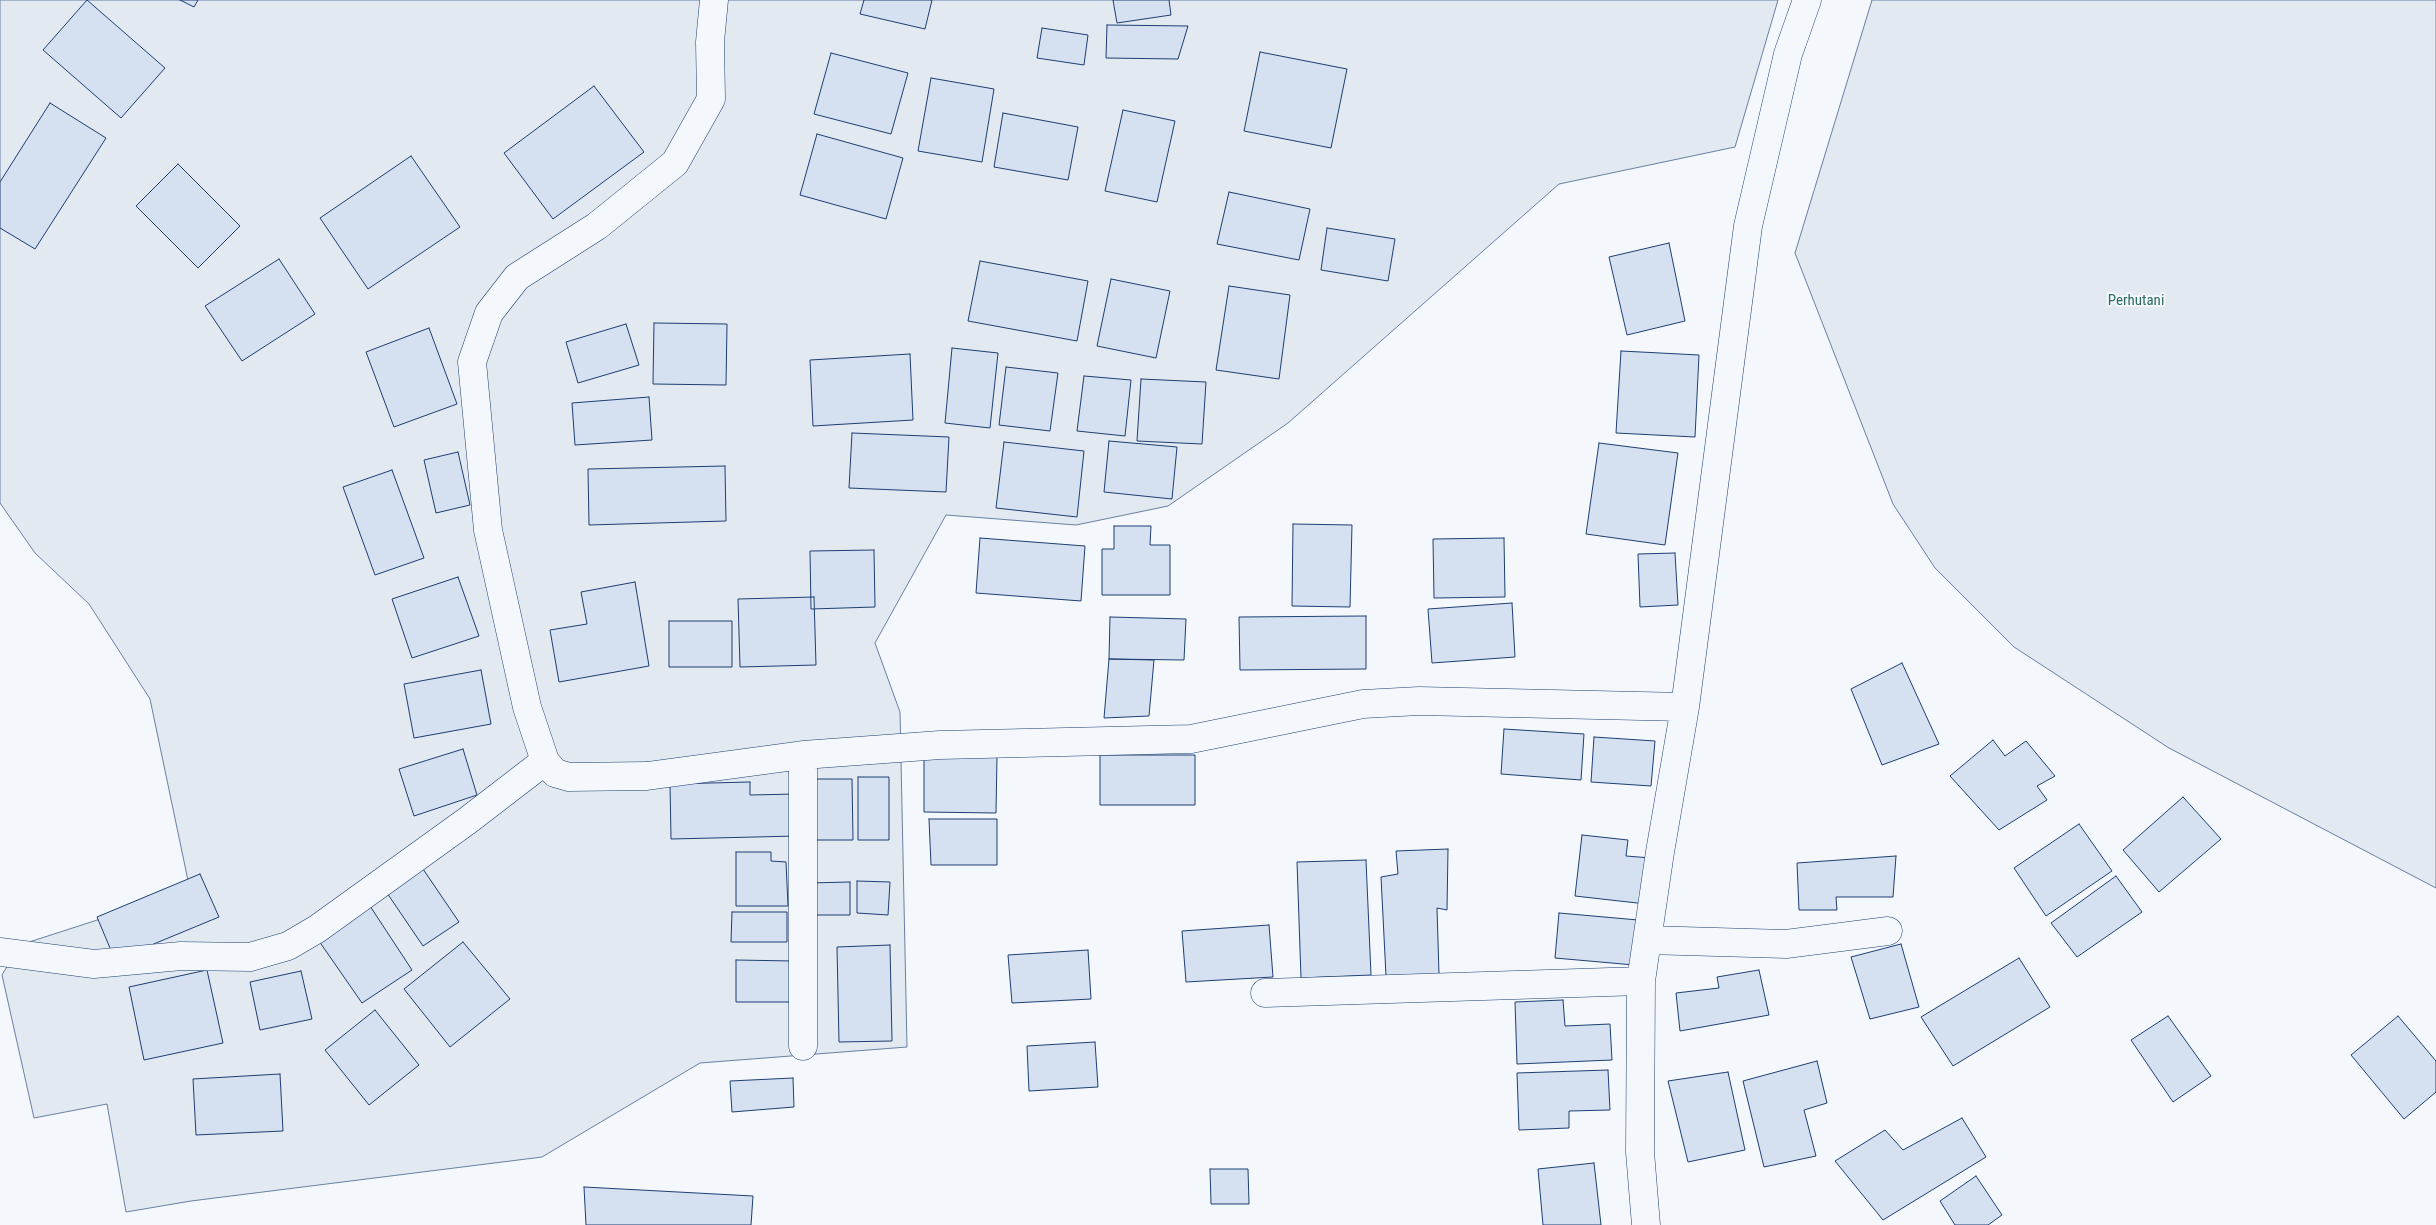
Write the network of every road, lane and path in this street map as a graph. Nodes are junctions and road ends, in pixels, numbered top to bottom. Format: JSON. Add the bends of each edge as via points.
{"nodes":[{"id":1,"x":714,"y":0,"type":"edge"},
{"id":2,"x":1807,"y":0,"type":"edge"},
{"id":3,"x":1685,"y":707,"type":"junction"},
{"id":4,"x":803,"y":755,"type":"junction"},
{"id":5,"x":545,"y":761,"type":"junction"},
{"id":6,"x":1888,"y":931,"type":"dead end"},
{"id":7,"x":1647,"y":940,"type":"junction"},
{"id":8,"x":0,"y":952,"type":"edge"},
{"id":9,"x":1641,"y":981,"type":"junction"},
{"id":10,"x":1265,"y":993,"type":"dead end"},
{"id":11,"x":803,"y":1046,"type":"dead end"},
{"id":12,"x":1646,"y":1225,"type":"edge"}],
"edges":[{"from":1,"to":5,"type":"street","via":[[710,42],[711,99],[675,163],[597,226],[516,277],[489,313],[472,362],[488,530],[527,707]]},
{"from":2,"to":3,"type":"street","via":[[1788,54],[1748,226]]},
{"from":3,"to":4,"type":"street","via":[[1391,702],[1363,704],[1191,740],[940,745]]},
{"from":3,"to":7,"type":"street"},
{"from":4,"to":5,"type":"street","via":[[647,776],[568,777],[555,773]]},
{"from":4,"to":11,"type":"street"},
{"from":5,"to":8,"type":"street","via":[[317,929],[288,946],[250,957],[181,956],[94,964]]},
{"from":6,"to":7,"type":"street","via":[[1786,944]]},
{"from":7,"to":9,"type":"street"},
{"from":9,"to":10,"type":"street"},
{"from":9,"to":12,"type":"street","via":[[1640,1152]]}]}
